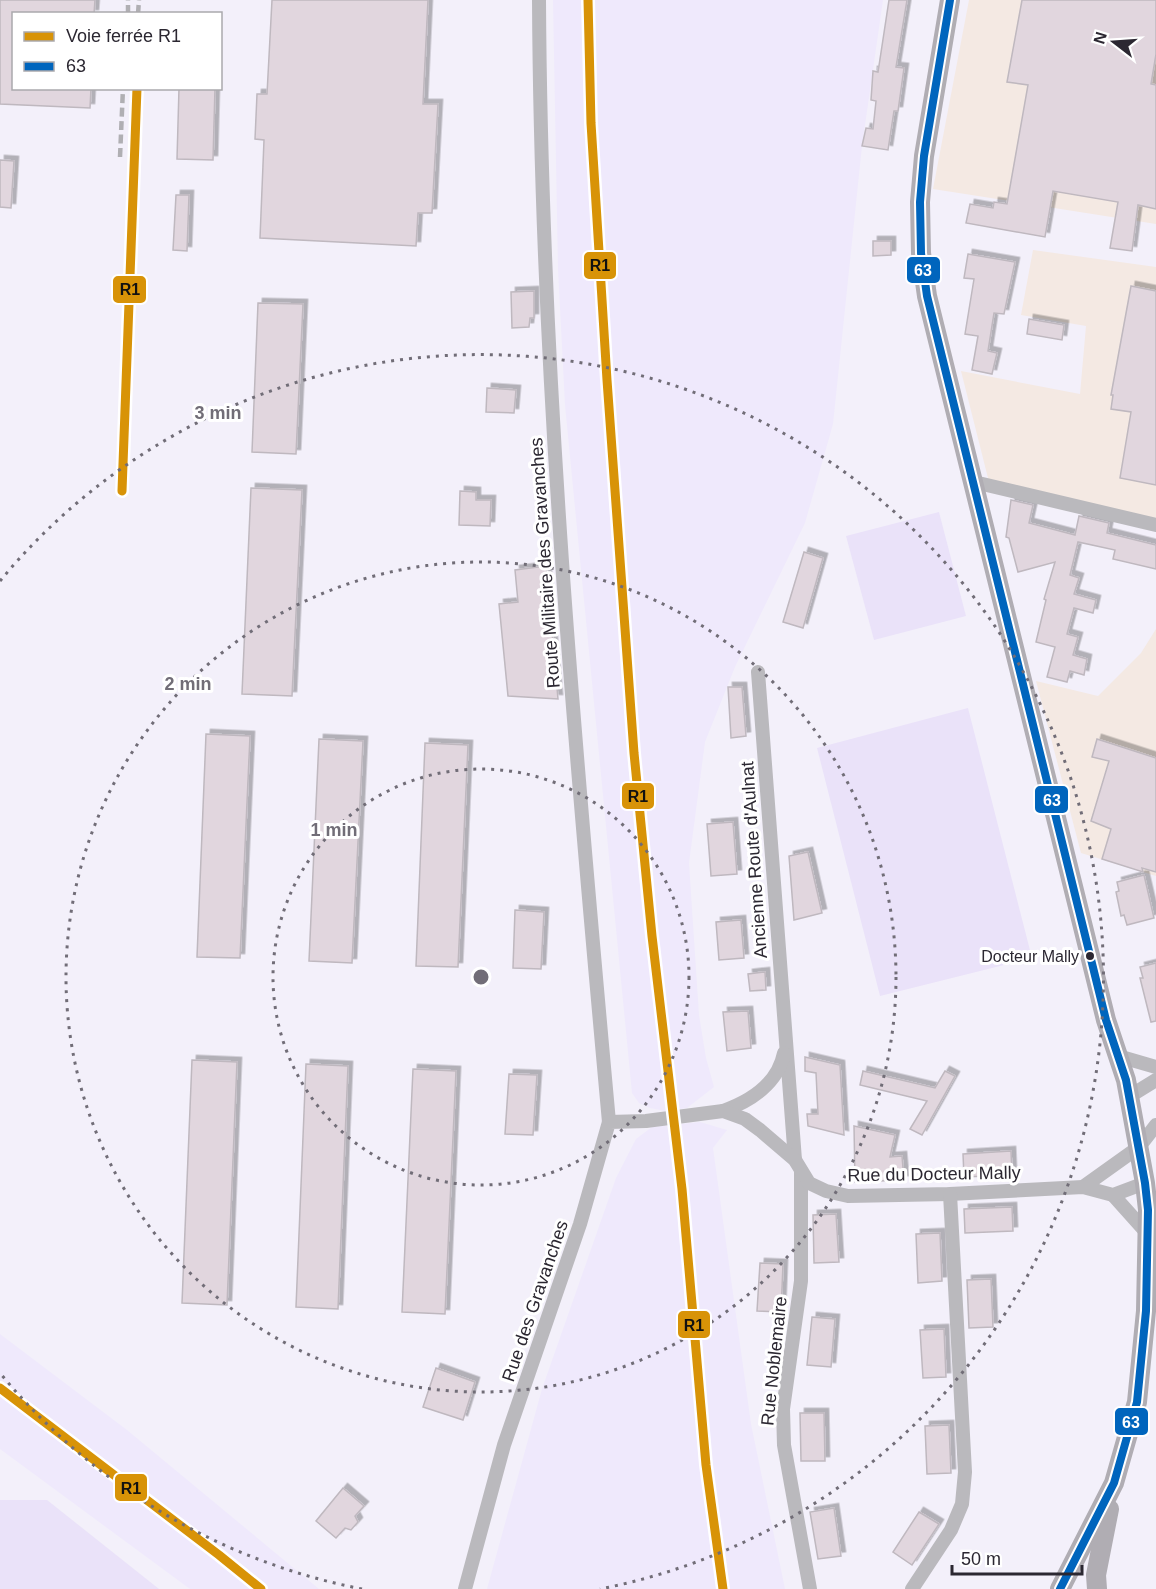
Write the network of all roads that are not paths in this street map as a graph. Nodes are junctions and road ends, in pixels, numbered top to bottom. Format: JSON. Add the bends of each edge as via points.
{"nodes":[{"id":1,"x":539,"y":0,"type":"edge"},
{"id":2,"x":950,"y":0,"type":"edge"},
{"id":3,"x":974,"y":482,"type":"junction"},
{"id":4,"x":1156,"y":525,"type":"edge"},
{"id":5,"x":758,"y":672,"type":"dead end"},
{"id":6,"x":786,"y":1045,"type":"junction"},
{"id":7,"x":1118,"y":1056,"type":"junction"},
{"id":8,"x":1156,"y":1067,"type":"edge"},
{"id":9,"x":1156,"y":1080,"type":"edge"},
{"id":10,"x":1130,"y":1096,"type":"junction"},
{"id":11,"x":716,"y":1112,"type":"junction"},
{"id":12,"x":609,"y":1122,"type":"junction"},
{"id":13,"x":1156,"y":1125,"type":"edge"},
{"id":14,"x":1139,"y":1147,"type":"junction"},
{"id":15,"x":798,"y":1165,"type":"junction"},
{"id":16,"x":1145,"y":1183,"type":"junction"},
{"id":17,"x":1083,"y":1187,"type":"junction"},
{"id":18,"x":950,"y":1194,"type":"junction"},
{"id":19,"x":1113,"y":1195,"type":"junction"},
{"id":20,"x":1147,"y":1233,"type":"junction"},
{"id":21,"x":1114,"y":1483,"type":"junction"},
{"id":22,"x":465,"y":1589,"type":"edge"},
{"id":23,"x":810,"y":1589,"type":"edge"},
{"id":24,"x":912,"y":1589,"type":"edge"},
{"id":25,"x":1060,"y":1589,"type":"edge"},
{"id":26,"x":1097,"y":1589,"type":"edge"}],
"edges":[{"from":1,"to":12,"type":"street","name":"Route Militaire des Gravanches","via":[[554,451]]},
{"from":2,"to":3,"type":"main road","via":[[924,156],[921,253],[927,296]]},
{"from":3,"to":4,"type":"street"},
{"from":3,"to":7,"type":"main road"},
{"from":5,"to":6,"type":"street","name":"Ancienne Route d'Aulnat"},
{"from":6,"to":11,"type":"street","name":"Ancienne Route d'Aulnat","via":[[782,1064],[773,1079],[739,1105]]},
{"from":6,"to":15,"type":"street","name":"Ancienne Route d'Aulnat"},
{"from":7,"to":8,"type":"street"},
{"from":7,"to":10,"type":"main road"},
{"from":9,"to":10,"type":"street"},
{"from":10,"to":14,"type":"main road"},
{"from":11,"to":12,"type":"street"},
{"from":11,"to":15,"type":"street","name":"Rue du Docteur Mally","via":[[745,1119]]},
{"from":12,"to":22,"type":"street","name":"Rue des Gravanches","via":[[580,1224],[504,1445]]},
{"from":13,"to":14,"type":"street"},
{"from":14,"to":16,"type":"main road"},
{"from":14,"to":17,"type":"street"},
{"from":15,"to":18,"type":"street","name":"Rue du Docteur Mally","via":[[809,1183],[849,1196]]},
{"from":15,"to":23,"type":"street","name":"Rue Noblemaire","via":[[801,1281],[783,1409],[784,1445]]},
{"from":16,"to":19,"type":"street"},
{"from":16,"to":20,"type":"main road"},
{"from":17,"to":18,"type":"street","name":"Rue du Docteur Mally"},
{"from":17,"to":19,"type":"street","name":"Rue du Docteur Mally"},
{"from":18,"to":24,"type":"street","via":[[965,1472],[962,1504],[951,1530]]},
{"from":19,"to":20,"type":"street"},
{"from":20,"to":21,"type":"main road","via":[[1146,1311],[1137,1402]]},
{"from":21,"to":25,"type":"main road"},
{"from":21,"to":26,"type":"main road","via":[[1096,1575]]}]}
